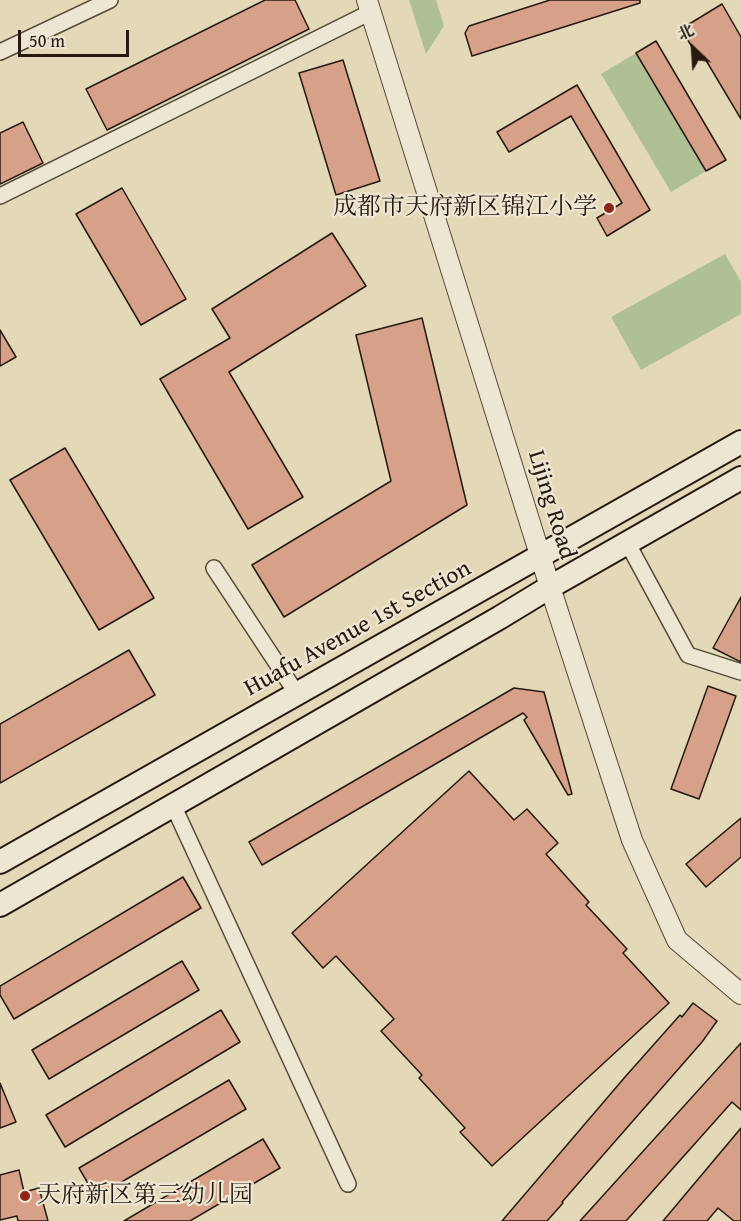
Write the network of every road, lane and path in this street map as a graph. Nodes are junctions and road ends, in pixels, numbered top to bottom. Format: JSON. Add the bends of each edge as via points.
{"nodes":[{"id":1,"x":110,"y":0,"type":"edge"},
{"id":2,"x":369,"y":6,"type":"edge"},
{"id":3,"x":0,"y":52,"type":"edge"},
{"id":4,"x":0,"y":196,"type":"edge"},
{"id":5,"x":741,"y":442,"type":"edge"},
{"id":6,"x":741,"y":478,"type":"edge"},
{"id":7,"x":628,"y":544,"type":"junction"},
{"id":8,"x":540,"y":557,"type":"junction"},
{"id":9,"x":214,"y":568,"type":"dead end"},
{"id":10,"x":549,"y":587,"type":"junction"},
{"id":11,"x":741,"y":672,"type":"edge"},
{"id":12,"x":297,"y":694,"type":"junction"},
{"id":13,"x":173,"y":805,"type":"junction"},
{"id":14,"x":0,"y":862,"type":"edge"},
{"id":15,"x":0,"y":905,"type":"edge"},
{"id":16,"x":741,"y":994,"type":"edge"},
{"id":17,"x":348,"y":1184,"type":"dead end"}],
"edges":[{"from":1,"to":3,"type":"street"},
{"from":2,"to":4,"type":"street"},
{"from":2,"to":8,"type":"street","name":"Lijing Road"},
{"from":5,"to":8,"type":"main road","name":"Huafu Avenue 1st Section"},
{"from":6,"to":7,"type":"main road"},
{"from":7,"to":10,"type":"main road"},
{"from":7,"to":11,"type":"street","via":[[688,655]]},
{"from":8,"to":10,"type":"street","name":"Lijing Road"},
{"from":8,"to":12,"type":"main road","name":"Huafu Avenue 1st Section"},
{"from":9,"to":12,"type":"street"},
{"from":10,"to":13,"type":"main road"},
{"from":10,"to":16,"type":"street","name":"Lijing Road","via":[[632,840],[677,940]]},
{"from":12,"to":14,"type":"main road","name":"Huafu Avenue 1st Section"},
{"from":13,"to":15,"type":"main road"},
{"from":13,"to":17,"type":"street"}]}
